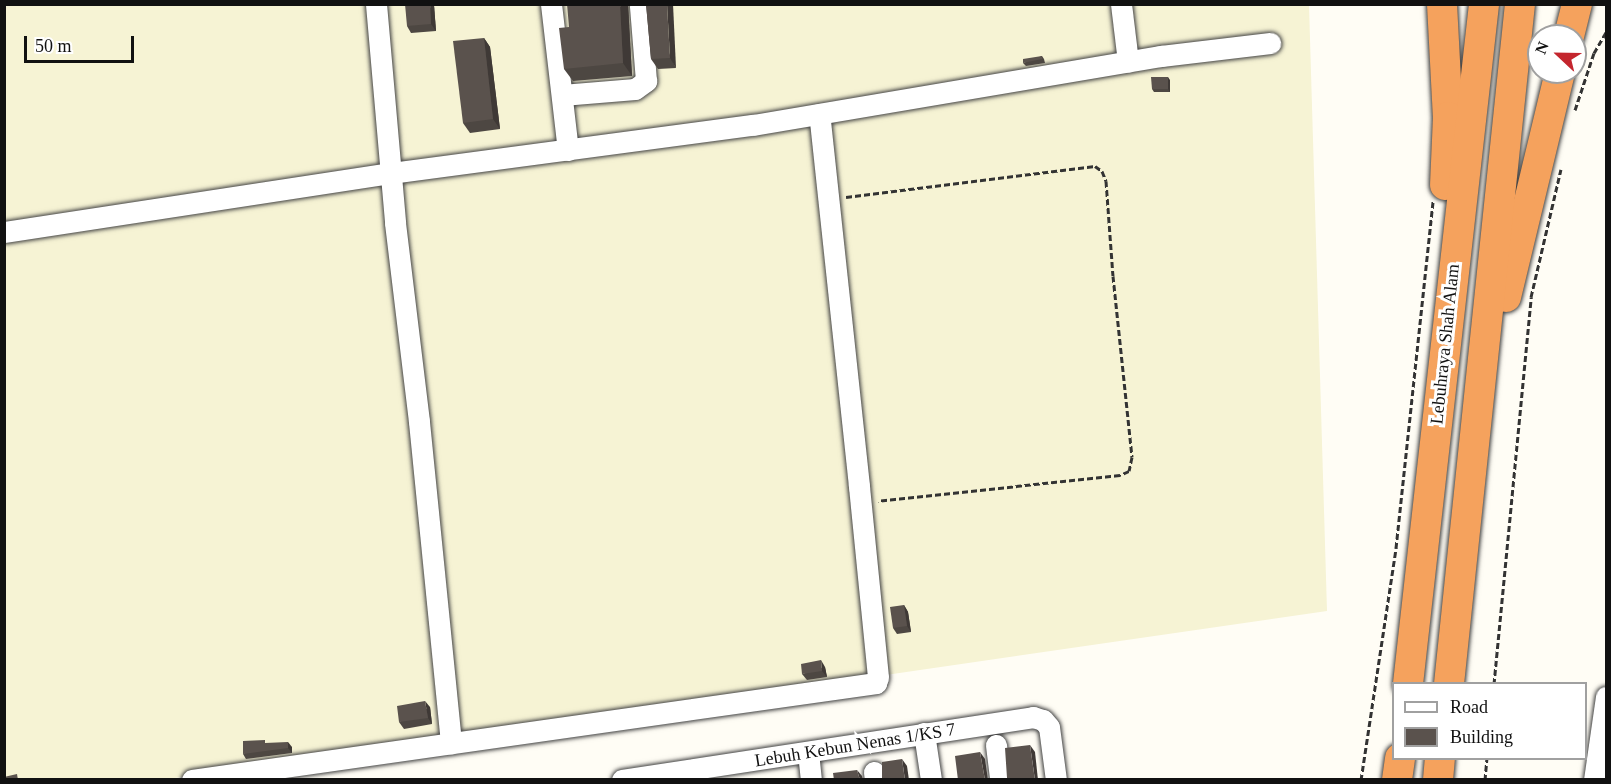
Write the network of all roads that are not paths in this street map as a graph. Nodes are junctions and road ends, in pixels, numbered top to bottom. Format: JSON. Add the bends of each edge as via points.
{"nodes":[{"id":1,"x":376,"y":4,"type":"edge"},
{"id":2,"x":551,"y":4,"type":"edge"},
{"id":3,"x":1121,"y":4,"type":"edge"},
{"id":4,"x":1442,"y":4,"type":"edge"},
{"id":5,"x":1484,"y":4,"type":"edge"},
{"id":6,"x":1520,"y":4,"type":"edge"},
{"id":7,"x":1577,"y":4,"type":"edge"},
{"id":8,"x":640,"y":6,"type":"dead end"},
{"id":9,"x":1572,"y":24,"type":"edge"},
{"id":10,"x":1270,"y":42,"type":"dead end"},
{"id":11,"x":1128,"y":62,"type":"junction"},
{"id":12,"x":1557,"y":84,"type":"edge"},
{"id":13,"x":562,"y":95,"type":"junction"},
{"id":14,"x":819,"y":114,"type":"junction"},
{"id":15,"x":568,"y":150,"type":"junction"},
{"id":16,"x":391,"y":173,"type":"junction"},
{"id":17,"x":4,"y":232,"type":"edge"},
{"id":18,"x":1439,"y":398,"type":"junction"},
{"id":19,"x":1465,"y":545,"type":"junction"},
{"id":20,"x":1408,"y":682,"type":"edge"},
{"id":21,"x":1449,"y":682,"type":"edge"},
{"id":22,"x":1457,"y":682,"type":"edge"},
{"id":23,"x":1606,"y":696,"type":"edge"},
{"id":24,"x":924,"y":733,"type":"junction"},
{"id":25,"x":451,"y":743,"type":"junction"},
{"id":26,"x":996,"y":745,"type":"dead end"},
{"id":27,"x":808,"y":752,"type":"junction"},
{"id":28,"x":1400,"y":760,"type":"edge"},
{"id":29,"x":1440,"y":760,"type":"edge"},
{"id":30,"x":1453,"y":760,"type":"edge"},
{"id":31,"x":749,"y":771,"type":"edge"},
{"id":32,"x":684,"y":776,"type":"edge"},
{"id":33,"x":192,"y":780,"type":"edge"},
{"id":34,"x":622,"y":780,"type":"edge"},
{"id":35,"x":811,"y":780,"type":"edge"},
{"id":36,"x":930,"y":780,"type":"edge"},
{"id":37,"x":1000,"y":780,"type":"edge"},
{"id":38,"x":1056,"y":780,"type":"edge"},
{"id":39,"x":1397,"y":780,"type":"edge"},
{"id":40,"x":1438,"y":780,"type":"edge"},
{"id":41,"x":1452,"y":780,"type":"edge"},
{"id":42,"x":1594,"y":780,"type":"edge"}],
"edges":[{"from":1,"to":16,"type":"street"},
{"from":2,"to":13,"type":"street"},
{"from":3,"to":11,"type":"street"},
{"from":4,"to":18,"type":"highway","via":[[1448,117]]},
{"from":5,"to":18,"type":"highway","name":"Lebuhraya Shah Alam"},
{"from":6,"to":19,"type":"highway"},
{"from":7,"to":9,"type":"highway"},
{"from":8,"to":13,"type":"street","via":[[646,81],[635,89]]},
{"from":10,"to":11,"type":"street"},
{"from":11,"to":14,"type":"street"},
{"from":12,"to":19,"type":"highway","via":[[1503,308]]},
{"from":13,"to":15,"type":"street"},
{"from":14,"to":15,"type":"street"},
{"from":14,"to":25,"type":"street","via":[[878,677],[874,685]]},
{"from":15,"to":16,"type":"street"},
{"from":16,"to":17,"type":"street"},
{"from":16,"to":25,"type":"street"},
{"from":18,"to":20,"type":"highway","name":"Lebuhraya Shah Alam"},
{"from":19,"to":21,"type":"highway"},
{"from":19,"to":22,"type":"highway"},
{"from":23,"to":42,"type":"street"},
{"from":24,"to":27,"type":"street","name":"Lebuh Kebun Nenas 1/KS 7"},
{"from":24,"to":36,"type":"street"},
{"from":24,"to":38,"type":"street","name":"Lebuh Kebun Nenas 1/KS 7","via":[[1033,717],[1043,720],[1049,727]]},
{"from":25,"to":33,"type":"street"},
{"from":26,"to":37,"type":"street"},
{"from":27,"to":31,"type":"street","name":"Lebuh Kebun Nenas 1/KS 7"},
{"from":27,"to":35,"type":"street"},
{"from":28,"to":39,"type":"highway"},
{"from":29,"to":40,"type":"highway"},
{"from":30,"to":41,"type":"highway"},
{"from":31,"to":32,"type":"street","name":"Lebuh Kebun Nenas 1/KS 7"},
{"from":32,"to":34,"type":"street","name":"Lebuh Kebun Nenas 1/KS 7"}]}
